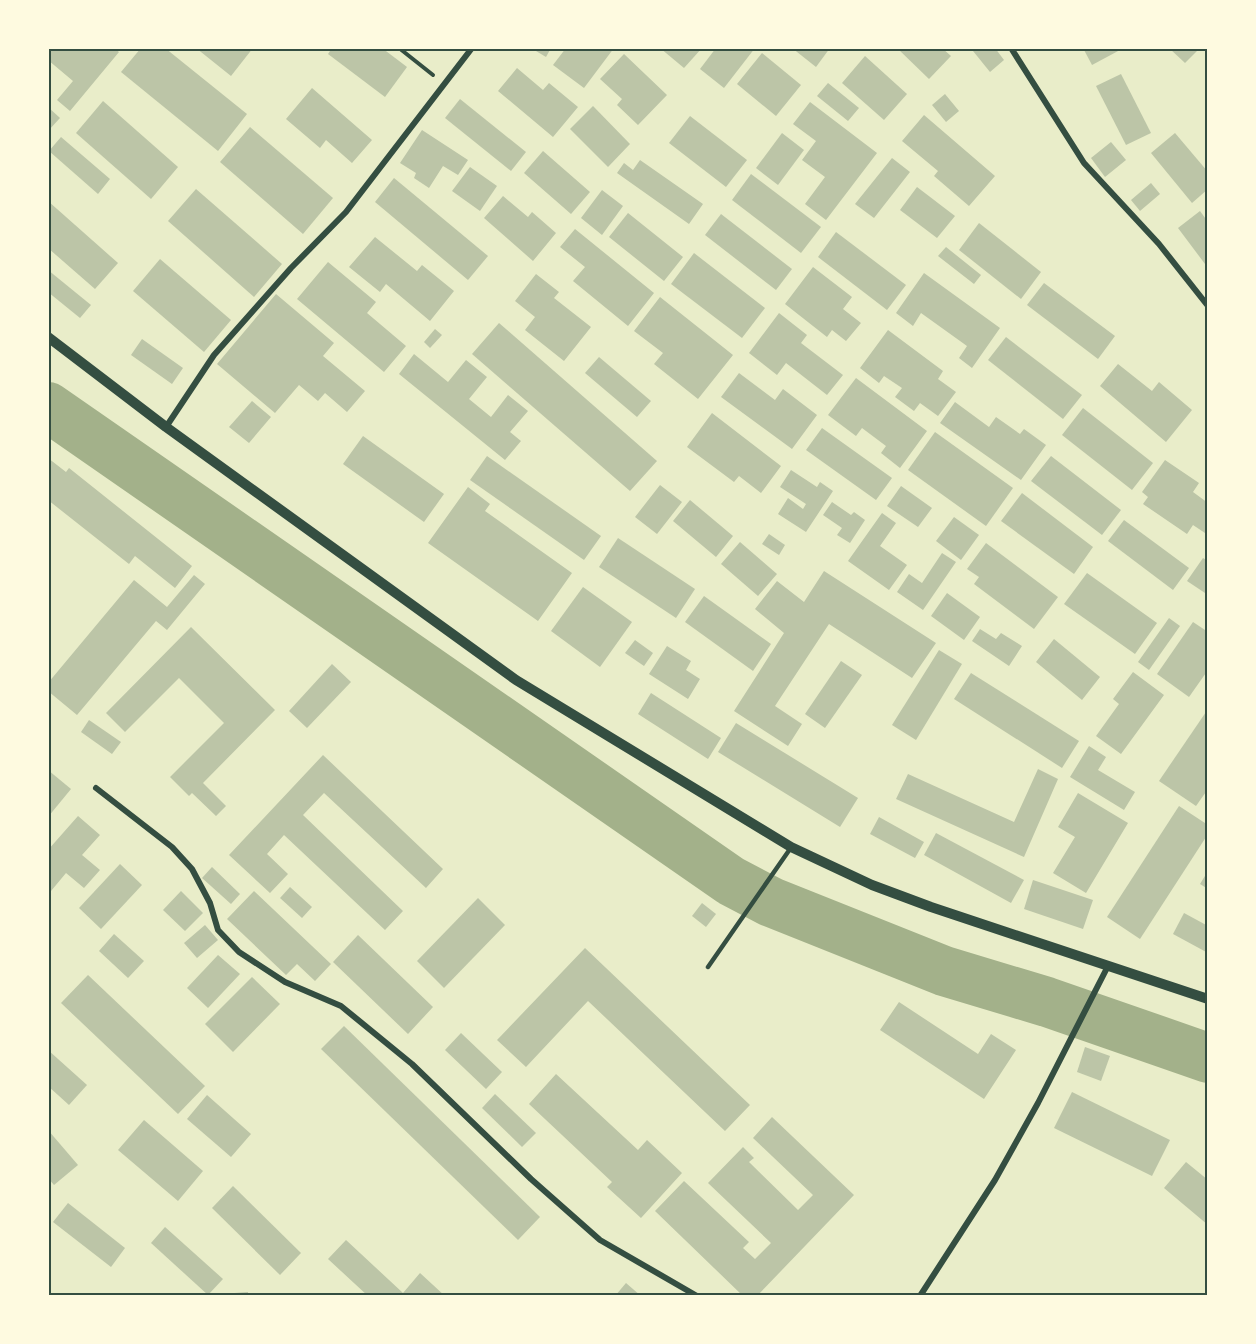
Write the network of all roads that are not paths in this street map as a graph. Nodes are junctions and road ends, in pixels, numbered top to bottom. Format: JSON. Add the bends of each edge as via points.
{"nodes":[{"id":1,"x":472,"y":48,"type":"edge"},
{"id":2,"x":1011,"y":48,"type":"edge"},
{"id":3,"x":1208,"y":306,"type":"edge"},
{"id":4,"x":48,"y":337,"type":"edge"},
{"id":5,"x":166,"y":427,"type":"junction"},
{"id":6,"x":96,"y":788,"type":"dead end"},
{"id":7,"x":791,"y":847,"type":"junction"},
{"id":8,"x":1108,"y":966,"type":"junction"},
{"id":9,"x":708,"y":967,"type":"dead end"},
{"id":10,"x":1208,"y":999,"type":"edge"},
{"id":11,"x":697,"y":1296,"type":"edge"},
{"id":12,"x":920,"y":1296,"type":"edge"}],
"edges":[{"from":1,"to":5,"type":"street","via":[[346,212],[214,354]]},
{"from":2,"to":3,"type":"street","via":[[1084,163],[1159,244]]},
{"from":4,"to":5,"type":"street"},
{"from":5,"to":7,"type":"street","via":[[516,680]]},
{"from":6,"to":11,"type":"street","via":[[172,847],[192,869],[210,903],[218,930],[238,952],[285,982],[341,1006],[412,1064],[600,1240]]},
{"from":7,"to":8,"type":"street","via":[[872,885]]},
{"from":7,"to":9,"type":"lane"},
{"from":8,"to":10,"type":"street"},
{"from":8,"to":12,"type":"street","via":[[995,1180]]}]}
